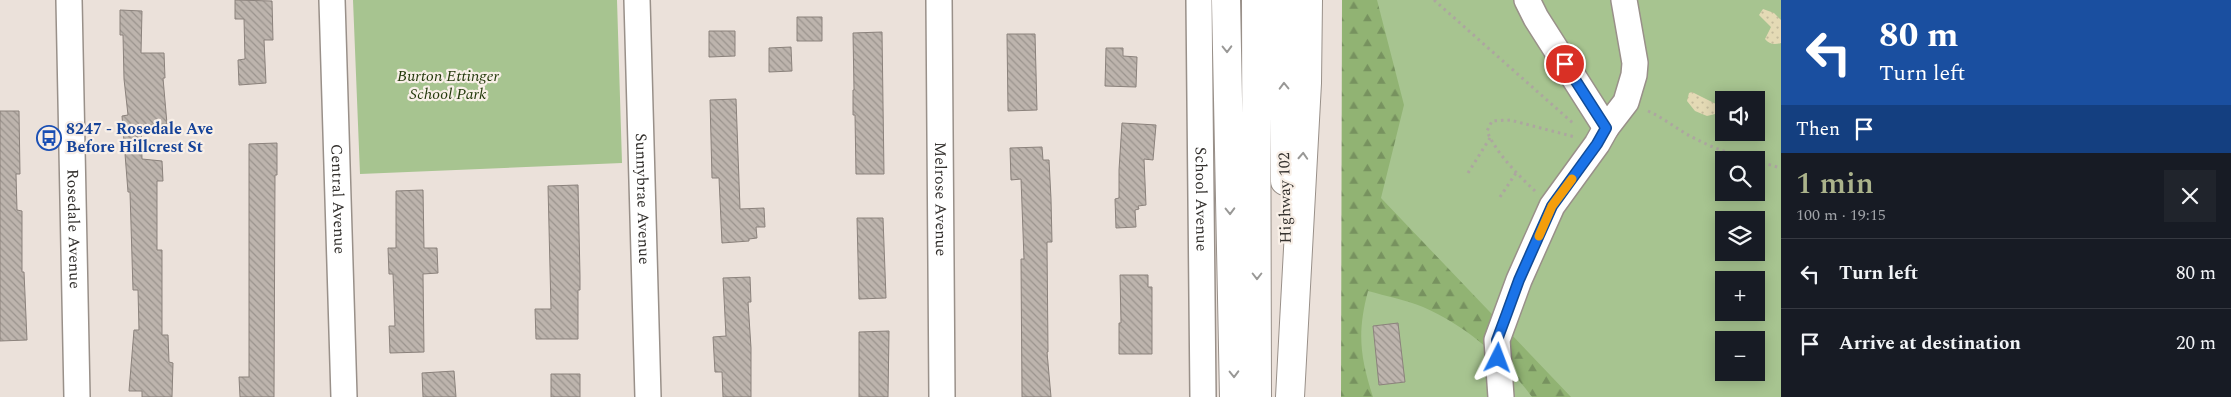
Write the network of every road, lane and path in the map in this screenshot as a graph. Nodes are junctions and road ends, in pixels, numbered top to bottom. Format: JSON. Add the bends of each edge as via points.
{"nodes":[{"id":1,"x":69,"y":0,"type":"edge"},
{"id":2,"x":332,"y":0,"type":"edge"},
{"id":3,"x":637,"y":0,"type":"edge"},
{"id":4,"x":939,"y":0,"type":"edge"},
{"id":5,"x":1199,"y":0,"type":"edge"},
{"id":6,"x":1226,"y":0,"type":"edge"},
{"id":7,"x":1256,"y":0,"type":"edge"},
{"id":8,"x":1282,"y":0,"type":"edge"},
{"id":9,"x":1308,"y":0,"type":"edge"},
{"id":10,"x":1434,"y":0,"type":"edge"},
{"id":11,"x":1527,"y":0,"type":"edge"},
{"id":12,"x":1624,"y":0,"type":"edge"},
{"id":13,"x":1626,"y":102,"type":"junction"},
{"id":14,"x":1601,"y":136,"type":"junction"},
{"id":15,"x":1490,"y":138,"type":"junction"},
{"id":16,"x":1724,"y":151,"type":"edge"},
{"id":17,"x":1765,"y":163,"type":"edge"},
{"id":18,"x":1781,"y":168,"type":"edge"},
{"id":19,"x":1468,"y":173,"type":"dead end"},
{"id":20,"x":1516,"y":173,"type":"junction"},
{"id":21,"x":1500,"y":197,"type":"dead end"},
{"id":22,"x":1552,"y":206,"type":"junction"},
{"id":23,"x":77,"y":397,"type":"edge"},
{"id":24,"x":344,"y":397,"type":"edge"},
{"id":25,"x":648,"y":397,"type":"edge"},
{"id":26,"x":942,"y":397,"type":"edge"},
{"id":27,"x":1204,"y":397,"type":"edge"},
{"id":28,"x":1234,"y":397,"type":"edge"},
{"id":29,"x":1257,"y":397,"type":"edge"},
{"id":30,"x":1289,"y":397,"type":"edge"},
{"id":31,"x":1501,"y":397,"type":"edge"}],
"edges":[{"from":1,"to":23,"type":"street","name":"Rosedale Avenue"},
{"from":2,"to":24,"type":"street","name":"Central Avenue"},
{"from":3,"to":25,"type":"street","name":"Sunnybrae Avenue"},
{"from":4,"to":26,"type":"street","name":"Melrose Avenue"},
{"from":5,"to":27,"type":"street","name":"School Avenue"},
{"from":6,"to":28,"type":"highway","one_way":true},
{"from":7,"to":29,"type":"highway","name":"Highway 102","one_way":true},
{"from":30,"to":8,"type":"highway","name":"Highway 102","one_way":true},
{"from":30,"to":9,"type":"highway","one_way":true,"via":[[1307,83]]},
{"from":10,"to":14,"type":"path","via":[[1538,95]]},
{"from":11,"to":14,"type":"street"},
{"from":12,"to":13,"type":"street","via":[[1635,64]]},
{"from":13,"to":14,"type":"street"},
{"from":13,"to":16,"type":"path","via":[[1664,118],[1698,140]]},
{"from":14,"to":15,"type":"path","via":[[1510,120],[1492,121],[1488,131]]},
{"from":14,"to":22,"type":"street"},
{"from":15,"to":19,"type":"path"},
{"from":15,"to":20,"type":"path"},
{"from":17,"to":18,"type":"path"},
{"from":20,"to":21,"type":"path"},
{"from":20,"to":22,"type":"path"},
{"from":22,"to":31,"type":"street","via":[[1497,340]]}]}
